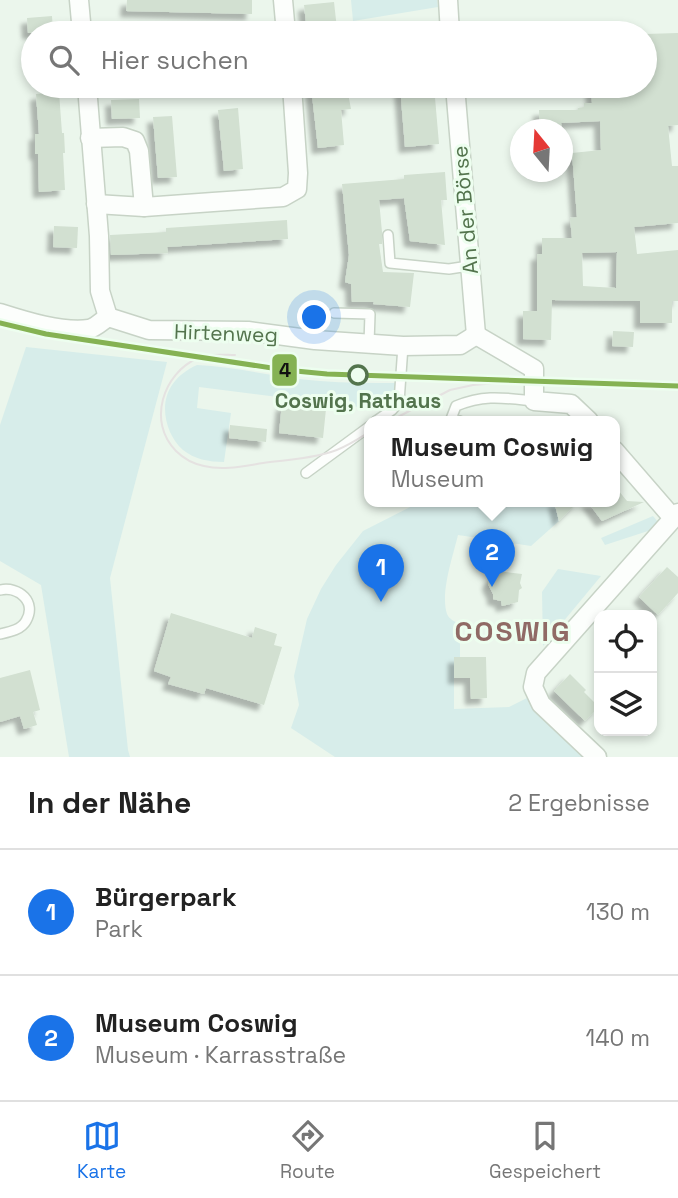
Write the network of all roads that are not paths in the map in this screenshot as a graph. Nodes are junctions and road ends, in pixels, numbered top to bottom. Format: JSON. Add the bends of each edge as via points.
{"nodes":[{"id":1,"x":79,"y":0,"type":"edge"},
{"id":2,"x":283,"y":0,"type":"edge"},
{"id":3,"x":448,"y":0,"type":"edge"},
{"id":4,"x":81,"y":21,"type":"edge"},
{"id":5,"x":285,"y":21,"type":"edge"},
{"id":6,"x":449,"y":21,"type":"edge"},
{"id":7,"x":88,"y":98,"type":"edge"},
{"id":8,"x":293,"y":98,"type":"edge"},
{"id":9,"x":456,"y":98,"type":"edge"},
{"id":10,"x":90,"y":138,"type":"junction"},
{"id":11,"x":96,"y":204,"type":"junction"},
{"id":12,"x":144,"y":207,"type":"junction"},
{"id":13,"x":387,"y":235,"type":"dead end"},
{"id":14,"x":471,"y":270,"type":"junction"},
{"id":15,"x":0,"y":313,"type":"edge"},
{"id":16,"x":334,"y":313,"type":"dead end"},
{"id":17,"x":108,"y":317,"type":"junction"},
{"id":18,"x":476,"y":335,"type":"junction"},
{"id":19,"x":369,"y":343,"type":"junction"},
{"id":20,"x":403,"y":346,"type":"junction"},
{"id":21,"x":534,"y":401,"type":"junction"},
{"id":22,"x":383,"y":416,"type":"edge"},
{"id":23,"x":453,"y":416,"type":"edge"},
{"id":24,"x":584,"y":416,"type":"edge"},
{"id":25,"x":364,"y":430,"type":"edge"},
{"id":26,"x":620,"y":456,"type":"edge"},
{"id":27,"x":306,"y":473,"type":"dead end"},
{"id":28,"x":675,"y":515,"type":"edge"},
{"id":29,"x":0,"y":590,"type":"edge"},
{"id":30,"x":0,"y":634,"type":"edge"},
{"id":31,"x":597,"y":757,"type":"edge"}],
"edges":[{"from":1,"to":4,"type":"street"},
{"from":2,"to":5,"type":"street"},
{"from":3,"to":6,"type":"street"},
{"from":7,"to":10,"type":"street"},
{"from":8,"to":12,"type":"street","via":[[297,189],[282,197]]},
{"from":9,"to":14,"type":"street","name":"An der Börse"},
{"from":10,"to":11,"type":"street"},
{"from":10,"to":12,"type":"street","via":[[135,141]]},
{"from":11,"to":12,"type":"street"},
{"from":11,"to":17,"type":"street","via":[[100,291]]},
{"from":13,"to":14,"type":"lane","via":[[390,263]]},
{"from":14,"to":18,"type":"street","name":"An der Börse"},
{"from":15,"to":17,"type":"street","via":[[63,328],[91,329]]},
{"from":16,"to":19,"type":"lane","via":[[370,314]]},
{"from":17,"to":19,"type":"street","name":"Hirtenweg","via":[[149,330],[248,331]]},
{"from":18,"to":20,"type":"street","name":"Hirtenweg","via":[[460,345]]},
{"from":18,"to":21,"type":"street","via":[[534,369]]},
{"from":19,"to":20,"type":"street","name":"Hirtenweg"},
{"from":20,"to":22,"type":"lane","via":[[399,402]]},
{"from":21,"to":23,"type":"lane","via":[[471,400],[456,406]]},
{"from":21,"to":24,"type":"street","via":[[571,404]]},
{"from":25,"to":27,"type":"lane"},
{"from":26,"to":28,"type":"street"},
{"from":28,"to":31,"type":"street","via":[[536,673],[533,687],[541,704]]},
{"from":29,"to":30,"type":"lane","via":[[19,591],[27,599],[29,611],[25,623]]}]}
